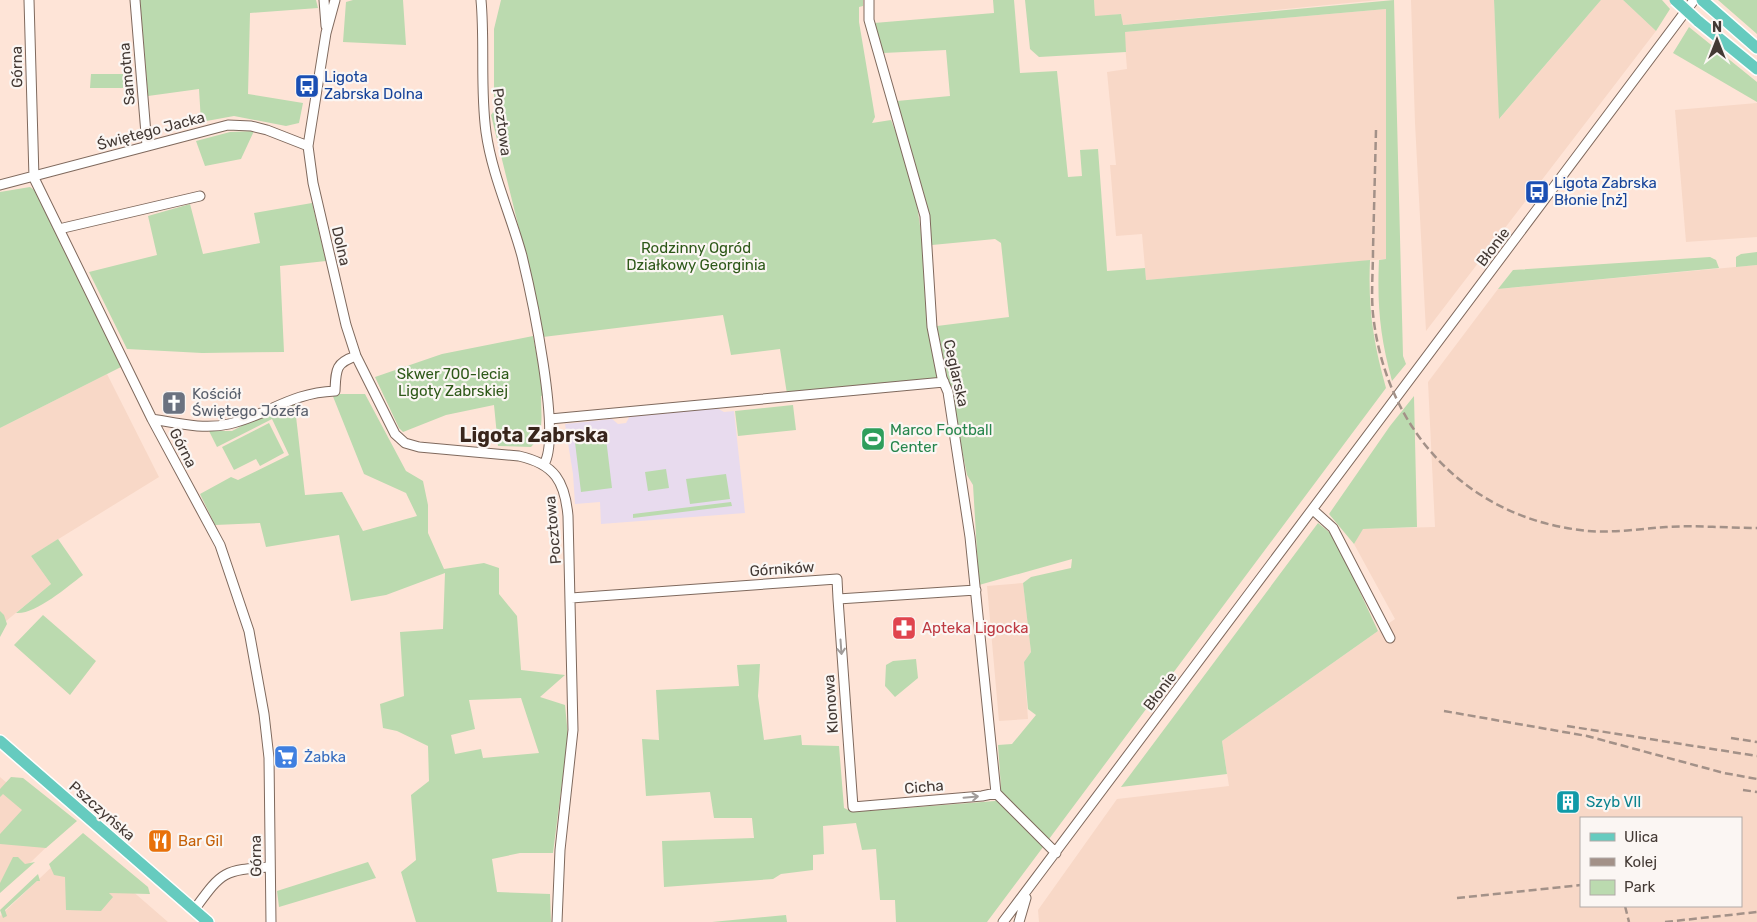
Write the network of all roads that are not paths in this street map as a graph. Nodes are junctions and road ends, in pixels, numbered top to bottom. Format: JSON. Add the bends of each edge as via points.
{"nodes":[{"id":1,"x":29,"y":0,"type":"edge"},
{"id":2,"x":135,"y":0,"type":"edge"},
{"id":3,"x":324,"y":0,"type":"edge"},
{"id":4,"x":336,"y":0,"type":"edge"},
{"id":5,"x":481,"y":0,"type":"edge"},
{"id":6,"x":869,"y":0,"type":"edge"},
{"id":7,"x":1675,"y":0,"type":"edge"},
{"id":8,"x":1694,"y":0,"type":"edge"},
{"id":9,"x":1705,"y":3,"type":"edge"},
{"id":10,"x":326,"y":33,"type":"junction"},
{"id":11,"x":1757,"y":48,"type":"edge"},
{"id":12,"x":1757,"y":69,"type":"edge"},
{"id":13,"x":147,"y":146,"type":"junction"},
{"id":14,"x":308,"y":146,"type":"junction"},
{"id":15,"x":34,"y":178,"type":"junction"},
{"id":16,"x":0,"y":186,"type":"edge"},
{"id":17,"x":200,"y":196,"type":"dead end"},
{"id":18,"x":59,"y":229,"type":"junction"},
{"id":19,"x":356,"y":356,"type":"junction"},
{"id":20,"x":944,"y":382,"type":"junction"},
{"id":21,"x":152,"y":419,"type":"junction"},
{"id":22,"x":550,"y":420,"type":"junction"},
{"id":23,"x":544,"y":464,"type":"junction"},
{"id":24,"x":1313,"y":510,"type":"junction"},
{"id":25,"x":976,"y":590,"type":"junction"},
{"id":26,"x":571,"y":598,"type":"junction"},
{"id":27,"x":838,"y":599,"type":"junction"},
{"id":28,"x":1390,"y":638,"type":"dead end"},
{"id":29,"x":0,"y":742,"type":"edge"},
{"id":30,"x":996,"y":793,"type":"junction"},
{"id":31,"x":853,"y":807,"type":"joint"},
{"id":32,"x":1056,"y":853,"type":"junction"},
{"id":33,"x":270,"y":867,"type":"junction"},
{"id":34,"x":1030,"y":889,"type":"junction"},
{"id":35,"x":194,"y":910,"type":"junction"},
{"id":36,"x":208,"y":922,"type":"edge"},
{"id":37,"x":271,"y":922,"type":"edge"},
{"id":38,"x":557,"y":922,"type":"edge"},
{"id":39,"x":1003,"y":922,"type":"edge"},
{"id":40,"x":1019,"y":922,"type":"edge"}],
"edges":[{"from":1,"to":15,"type":"street","name":"Górna"},
{"from":2,"to":13,"type":"street","name":"Samotna"},
{"from":3,"to":10,"type":"street","name":"Dolna"},
{"from":4,"to":10,"type":"street","name":"Dolna"},
{"from":5,"to":22,"type":"street","name":"Pocztowa","via":[[486,134],[522,256]]},
{"from":6,"to":20,"type":"street","name":"Ceglarska","via":[[869,20],[925,216],[932,327]]},
{"from":7,"to":12,"type":"main road","bridge":true},
{"from":8,"to":24,"type":"street","name":"Błonie"},
{"from":9,"to":11,"type":"main road"},
{"from":10,"to":14,"type":"street","name":"Dolna"},
{"from":13,"to":14,"type":"street","name":"Świętego Jacka","via":[[228,125],[267,130]]},
{"from":13,"to":15,"type":"street","name":"Świętego Jacka"},
{"from":14,"to":19,"type":"street","name":"Dolna","via":[[313,182]]},
{"from":15,"to":16,"type":"street","name":"Świętego Jacka"},
{"from":15,"to":18,"type":"street","name":"Górna"},
{"from":17,"to":18,"type":"street"},
{"from":18,"to":21,"type":"street","name":"Górna"},
{"from":19,"to":21,"type":"street","via":[[340,363],[337,368],[335,391],[299,396],[231,424],[203,427]]},
{"from":19,"to":23,"type":"street","name":"Dolna","via":[[400,440],[411,446],[519,456]]},
{"from":20,"to":22,"type":"street"},
{"from":20,"to":25,"type":"street","name":"Ceglarska","via":[[955,435]]},
{"from":21,"to":33,"type":"street","name":"Górna","via":[[220,545],[248,632],[269,758]]},
{"from":22,"to":23,"type":"street","name":"Pocztowa","via":[[551,440]]},
{"from":23,"to":26,"type":"street","name":"Pocztowa","via":[[558,479],[565,494]]},
{"from":24,"to":28,"type":"street","via":[[1333,528]]},
{"from":24,"to":32,"type":"street","name":"Błonie"},
{"from":25,"to":27,"type":"street"},
{"from":25,"to":30,"type":"street","name":"Ceglarska"},
{"from":26,"to":27,"type":"street","name":"Górników","via":[[837,579]]},
{"from":26,"to":38,"type":"street","name":"Pocztowa","via":[[573,730],[560,850]]},
{"from":27,"to":31,"type":"street","name":"Klonowa","one_way":true},
{"from":29,"to":35,"type":"main road","name":"Pszczyńska"},
{"from":31,"to":30,"type":"street","name":"Cicha","one_way":true},
{"from":30,"to":32,"type":"street"},
{"from":32,"to":34,"type":"street","name":"Błonie"},
{"from":33,"to":35,"type":"street","via":[[238,869],[225,874]]},
{"from":33,"to":37,"type":"street","name":"Górna"},
{"from":34,"to":39,"type":"street","name":"Błonie"},
{"from":34,"to":40,"type":"street","name":"Błonie"},
{"from":35,"to":36,"type":"main road","name":"Pszczyńska"}]}
